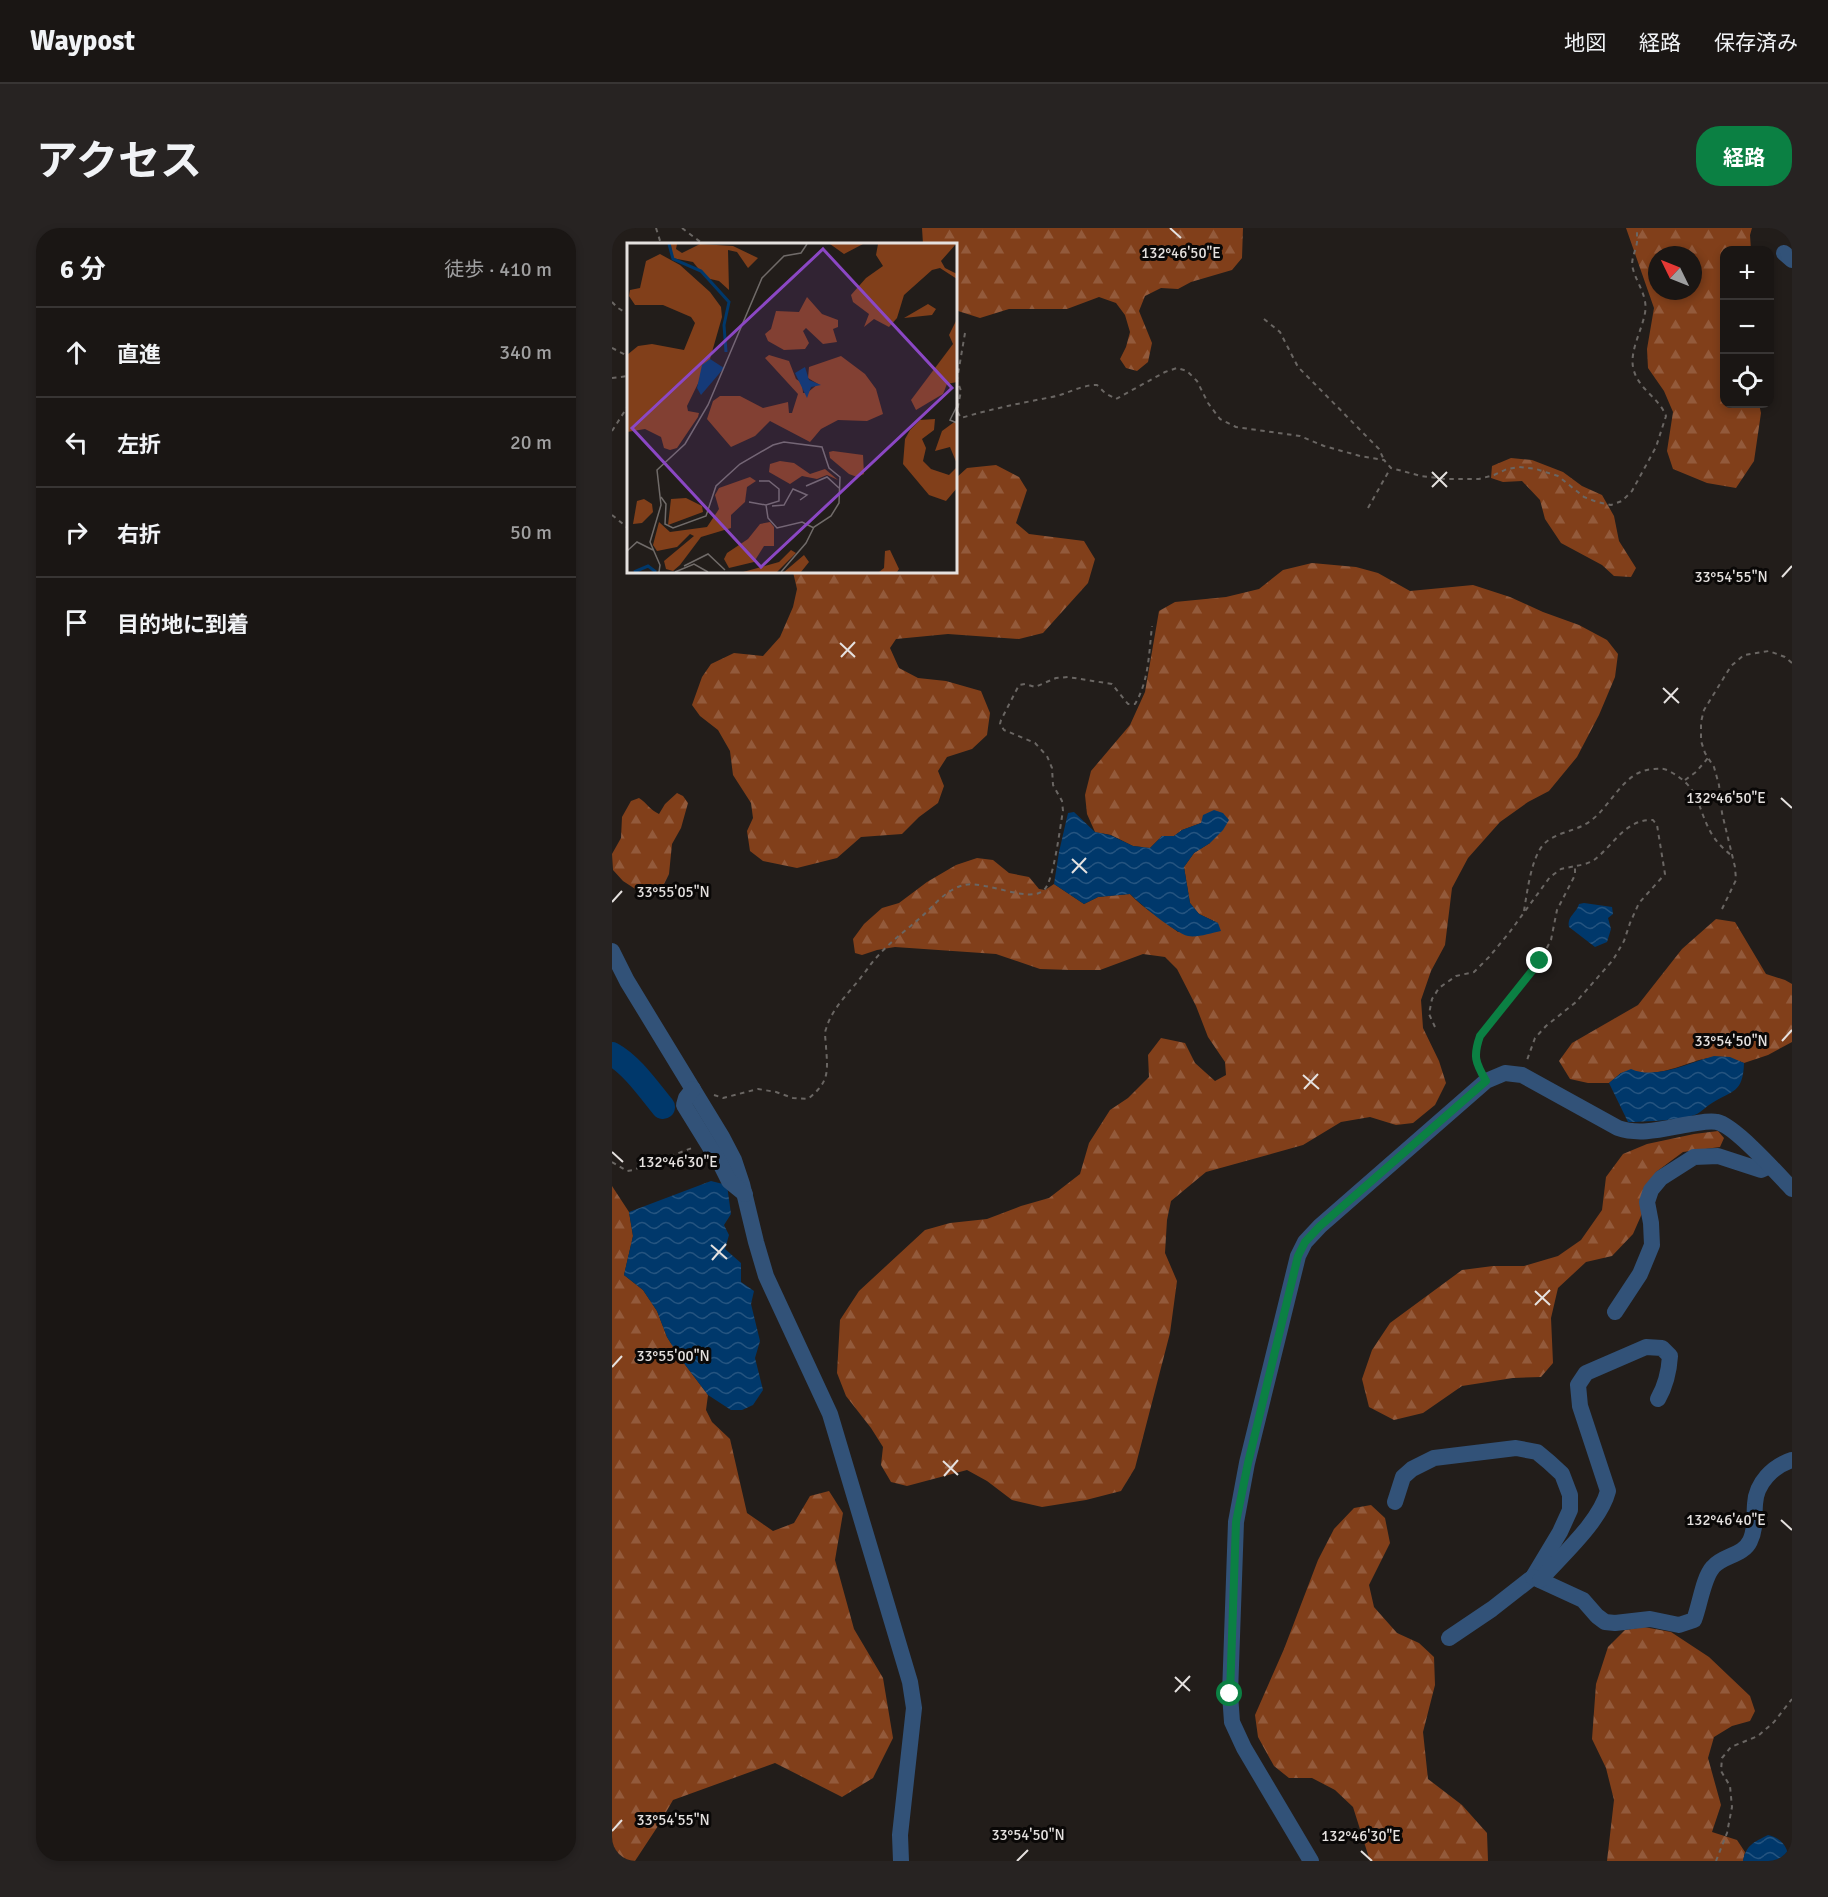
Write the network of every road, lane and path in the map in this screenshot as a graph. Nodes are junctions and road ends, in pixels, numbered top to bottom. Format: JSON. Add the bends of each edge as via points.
{"nodes":[{"id":1,"x":656,"y":228,"type":"edge"},
{"id":2,"x":682,"y":228,"type":"edge"},
{"id":3,"x":1637,"y":228,"type":"edge"},
{"id":4,"x":661,"y":243,"type":"edge"},
{"id":5,"x":703,"y":243,"type":"edge"},
{"id":6,"x":612,"y":302,"type":"edge"},
{"id":7,"x":627,"y":313,"type":"edge"},
{"id":8,"x":1264,"y":319,"type":"dead end"},
{"id":9,"x":965,"y":333,"type":"dead end"},
{"id":10,"x":612,"y":348,"type":"edge"},
{"id":11,"x":627,"y":356,"type":"edge"},
{"id":12,"x":627,"y":376,"type":"edge"},
{"id":13,"x":612,"y":378,"type":"edge"},
{"id":14,"x":627,"y":408,"type":"edge"},
{"id":15,"x":612,"y":430,"type":"edge"},
{"id":16,"x":1384,"y":460,"type":"junction"},
{"id":17,"x":1391,"y":468,"type":"junction"},
{"id":18,"x":1368,"y":508,"type":"dead end"},
{"id":19,"x":612,"y":515,"type":"edge"},
{"id":20,"x":627,"y":527,"type":"edge"},
{"id":21,"x":1152,"y":626,"type":"dead end"},
{"id":22,"x":1792,"y":663,"type":"edge"},
{"id":23,"x":1708,"y":758,"type":"junction"},
{"id":24,"x":1685,"y":780,"type":"junction"},
{"id":25,"x":1732,"y":856,"type":"junction"},
{"id":26,"x":1575,"y":866,"type":"junction"},
{"id":27,"x":1722,"y":909,"type":"dead end"},
{"id":28,"x":1524,"y":911,"type":"junction"},
{"id":29,"x":612,"y":951,"type":"edge"},
{"id":30,"x":1435,"y":1027,"type":"dead end"},
{"id":31,"x":1522,"y":1075,"type":"junction"},
{"id":32,"x":1486,"y":1081,"type":"junction"},
{"id":33,"x":693,"y":1089,"type":"junction"},
{"id":34,"x":706,"y":1142,"type":"junction"},
{"id":35,"x":612,"y":1162,"type":"edge"},
{"id":36,"x":1770,"y":1166,"type":"junction"},
{"id":37,"x":1792,"y":1189,"type":"edge"},
{"id":38,"x":744,"y":1194,"type":"junction"},
{"id":39,"x":1615,"y":1312,"type":"dead end"},
{"id":40,"x":1658,"y":1399,"type":"dead end"},
{"id":41,"x":1792,"y":1460,"type":"edge"},
{"id":42,"x":1395,"y":1502,"type":"dead end"},
{"id":43,"x":1536,"y":1579,"type":"junction"},
{"id":44,"x":1449,"y":1638,"type":"dead end"},
{"id":45,"x":1792,"y":1699,"type":"edge"},
{"id":46,"x":901,"y":1861,"type":"edge"},
{"id":47,"x":1311,"y":1861,"type":"edge"},
{"id":48,"x":1716,"y":1861,"type":"edge"}],
"edges":[{"from":1,"to":4,"type":"path"},
{"from":2,"to":5,"type":"path"},
{"from":3,"to":17,"type":"path","via":[[1632,262],[1646,311],[1633,366],[1637,379],[1666,416],[1656,447],[1632,491],[1622,501],[1611,505],[1597,502],[1584,497],[1558,476],[1519,467],[1479,479],[1421,476]]},
{"from":6,"to":7,"type":"path"},
{"from":8,"to":16,"type":"path","via":[[1280,332],[1298,367],[1379,449]]},
{"from":9,"to":16,"type":"path","via":[[957,380],[961,392],[957,411],[961,418],[1054,397],[1085,385],[1097,385],[1116,399],[1177,368],[1197,381],[1220,419],[1236,427],[1300,436],[1324,446]]},
{"from":10,"to":11,"type":"path"},
{"from":12,"to":13,"type":"path"},
{"from":14,"to":15,"type":"path"},
{"from":16,"to":17,"type":"path"},
{"from":17,"to":18,"type":"path"},
{"from":19,"to":20,"type":"path"},
{"from":21,"to":33,"type":"path","via":[[1142,693],[1135,704],[1128,704],[1112,684],[1056,678],[1035,687],[1019,685],[1001,720],[1004,730],[1035,743],[1047,756],[1053,785],[1062,801],[1052,872],[1043,892],[1034,895],[964,885],[948,893],[897,937],[875,958],[829,1020],[825,1031],[828,1070],[819,1090],[808,1099],[758,1089],[723,1098],[702,1088]]},
{"from":22,"to":23,"type":"path","via":[[1769,651],[1744,655],[1731,666],[1704,710],[1701,722],[1701,741]]},
{"from":23,"to":24,"type":"path"},
{"from":23,"to":25,"type":"path","via":[[1719,785]]},
{"from":24,"to":25,"type":"path","via":[[1697,797],[1713,837]]},
{"from":24,"to":28,"type":"path","via":[[1664,768],[1644,769],[1625,782],[1584,825],[1562,832],[1543,845],[1534,864]]},
{"from":25,"to":27,"type":"path","via":[[1736,880]]},
{"from":26,"to":28,"type":"path","via":[[1561,869],[1550,878]]},
{"from":26,"to":31,"type":"path","via":[[1592,862],[1632,824],[1644,819],[1657,825],[1665,874],[1639,903],[1614,960],[1576,1002],[1535,1038]]},
{"from":26,"to":32,"type":"path","via":[[1575,875],[1557,910],[1551,940],[1540,961],[1480,1036],[1475,1051]]},
{"from":28,"to":30,"type":"path","via":[[1474,972],[1456,976],[1439,988],[1432,999],[1430,1014]]},
{"from":29,"to":33,"type":"street"},
{"from":31,"to":32,"type":"street","via":[[1505,1073]]},
{"from":31,"to":36,"type":"street","via":[[1630,1132],[1719,1122]]},
{"from":32,"to":47,"type":"street","via":[[1305,1242],[1290,1287],[1248,1463],[1236,1522],[1232,1722]]},
{"from":33,"to":34,"type":"street","via":[[684,1105]]},
{"from":33,"to":38,"type":"street","via":[[734,1160]]},
{"from":34,"to":35,"type":"path","via":[[633,1170],[627,1171]]},
{"from":34,"to":38,"type":"street","via":[[729,1181]]},
{"from":36,"to":37,"type":"street"},
{"from":36,"to":39,"type":"street","via":[[1761,1170],[1718,1156],[1694,1157],[1661,1178],[1647,1202],[1652,1245],[1640,1274]]},
{"from":38,"to":46,"type":"street","via":[[766,1276],[830,1414],[910,1682],[914,1708],[900,1835]]},
{"from":40,"to":43,"type":"street","via":[[1669,1373],[1670,1356],[1662,1348],[1646,1347],[1586,1373],[1578,1385],[1580,1406],[1608,1491],[1591,1523]]},
{"from":41,"to":43,"type":"street","via":[[1771,1471],[1761,1483],[1750,1543],[1713,1566],[1694,1620],[1679,1625],[1650,1619],[1605,1622],[1583,1600]]},
{"from":42,"to":43,"type":"street","via":[[1403,1477],[1434,1458],[1516,1448],[1537,1452],[1562,1474],[1570,1495],[1570,1510]]},
{"from":43,"to":44,"type":"street"},
{"from":45,"to":48,"type":"path","via":[[1758,1736],[1731,1747],[1722,1758],[1720,1771],[1730,1786],[1732,1807]]}]}
